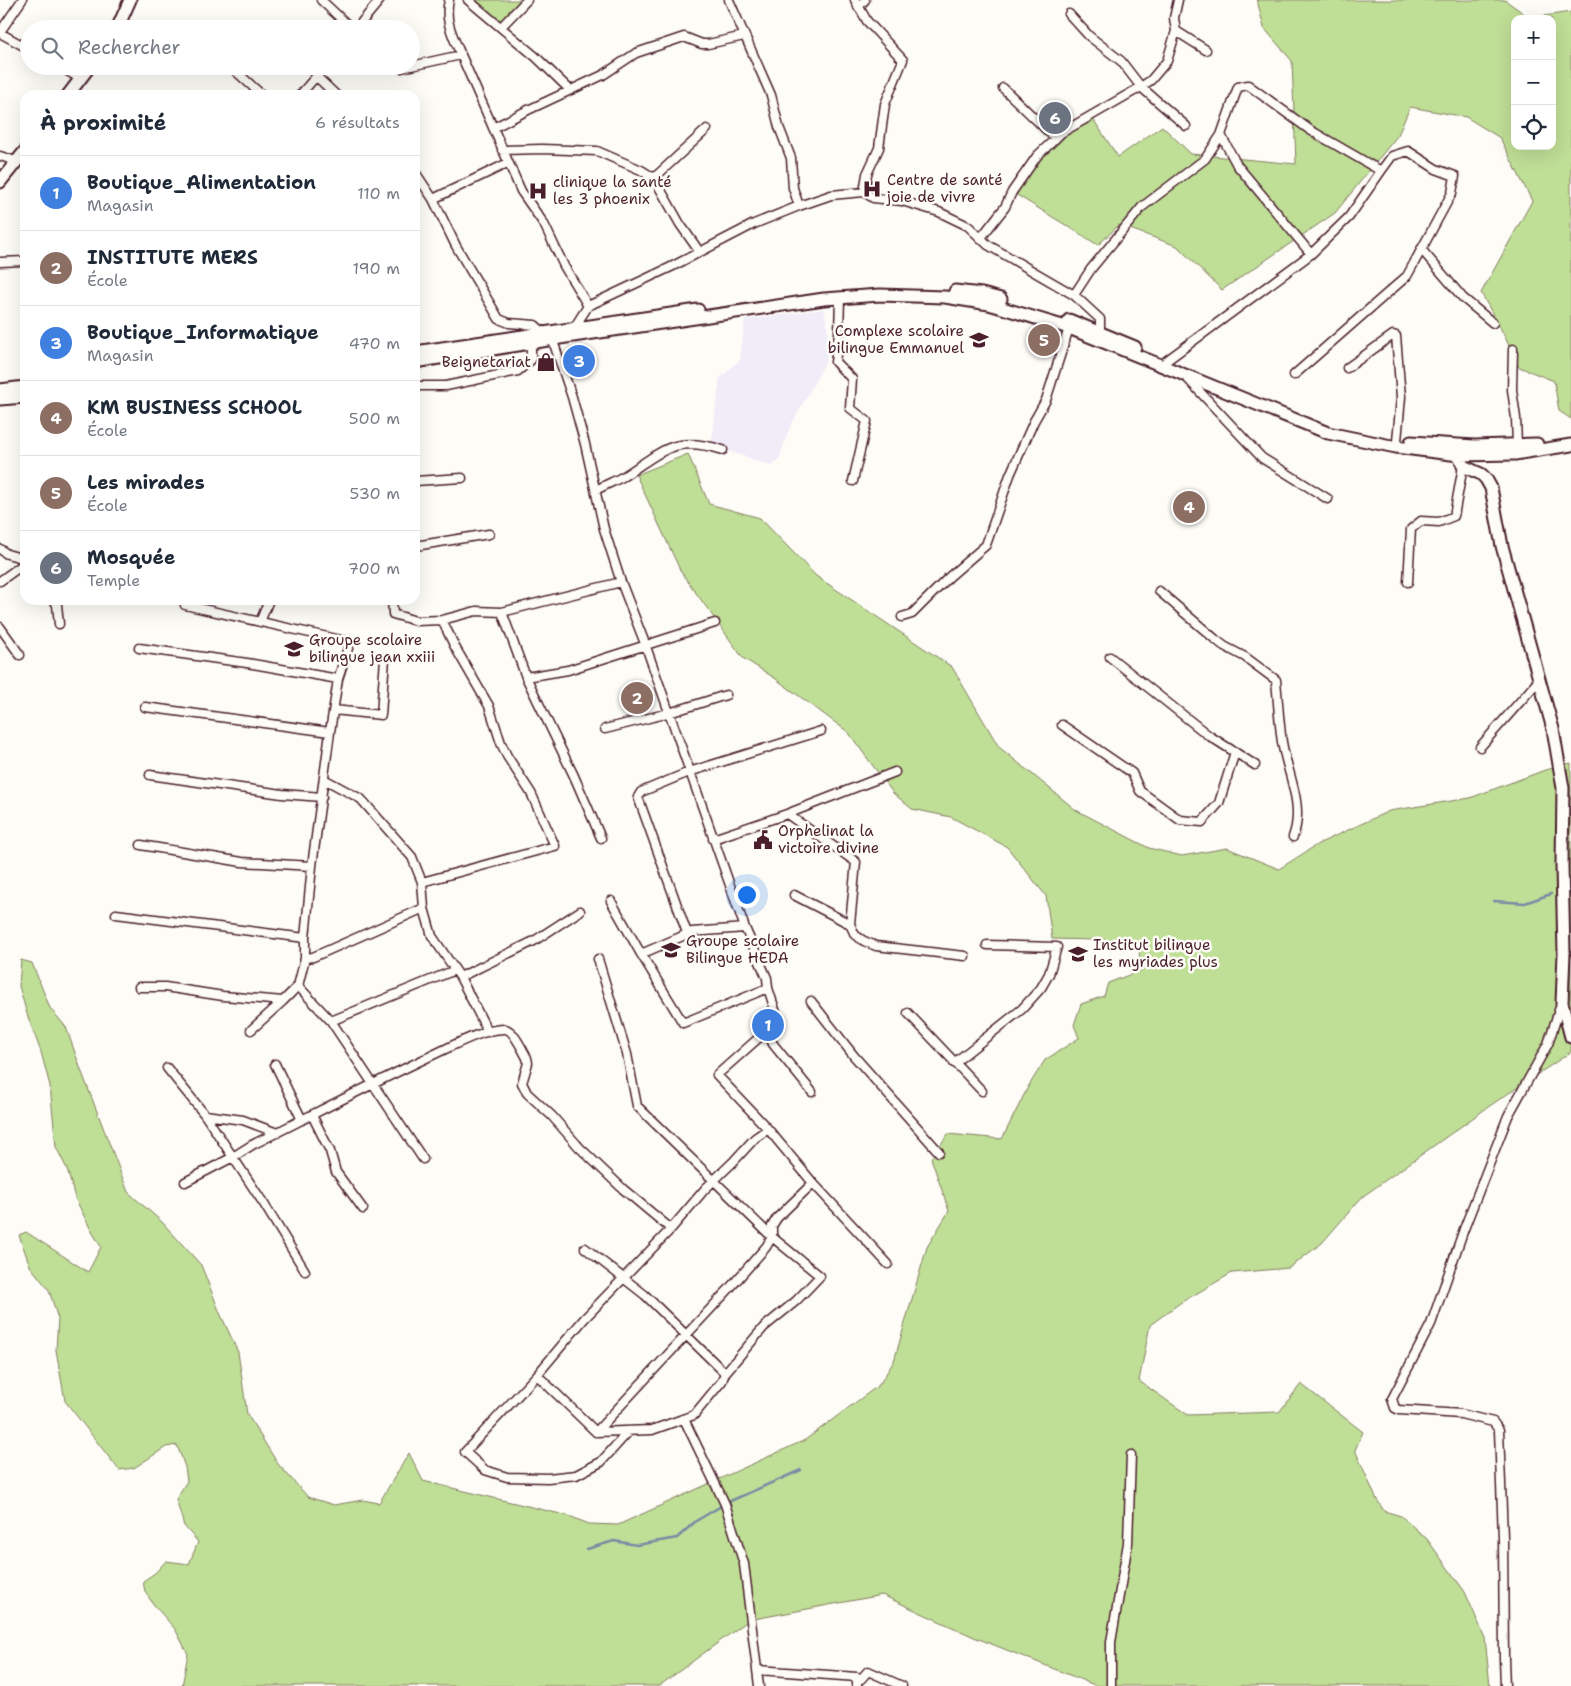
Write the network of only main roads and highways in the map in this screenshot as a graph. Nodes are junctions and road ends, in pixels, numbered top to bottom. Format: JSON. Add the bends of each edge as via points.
{"nodes":[{"id":1,"x":130,"y":0,"type":"edge"},
{"id":2,"x":121,"y":20,"type":"edge"},
{"id":3,"x":84,"y":75,"type":"edge"},
{"id":4,"x":72,"y":90,"type":"edge"},
{"id":5,"x":20,"y":157,"type":"edge"},
{"id":6,"x":0,"y":182,"type":"edge"},
{"id":7,"x":548,"y":334,"type":"junction"},
{"id":8,"x":420,"y":351,"type":"edge"},
{"id":9,"x":420,"y":361,"type":"edge"},
{"id":10,"x":1221,"y":387,"type":"junction"},
{"id":11,"x":20,"y":388,"type":"edge"},
{"id":12,"x":0,"y":390,"type":"edge"},
{"id":13,"x":20,"y":397,"type":"edge"},
{"id":14,"x":0,"y":399,"type":"edge"},
{"id":15,"x":1571,"y":438,"type":"edge"},
{"id":16,"x":1571,"y":445,"type":"edge"},
{"id":17,"x":1461,"y":460,"type":"junction"},
{"id":18,"x":1571,"y":1037,"type":"edge"}],
"edges":[{"from":1,"to":2,"type":"main road"},
{"from":3,"to":4,"type":"main road"},
{"from":5,"to":6,"type":"main road"},
{"from":7,"to":8,"type":"main road"},
{"from":7,"to":9,"type":"main road","via":[[531,343]]},
{"from":7,"to":10,"type":"main road","via":[[840,298],[880,295],[944,297],[988,304],[1069,328],[1185,376]]},
{"from":7,"to":10,"type":"main road","via":[[828,291],[939,289],[982,294],[1034,309],[1100,332]]},
{"from":10,"to":15,"type":"main road","via":[[1312,421],[1397,441],[1474,446],[1538,444]]},
{"from":10,"to":17,"type":"main road","via":[[1328,433]]},
{"from":11,"to":12,"type":"main road"},
{"from":13,"to":14,"type":"main road"},
{"from":16,"to":17,"type":"main road"},
{"from":17,"to":18,"type":"main road","via":[[1481,474],[1491,488],[1502,546],[1553,729],[1563,788],[1562,1002]]}]}
